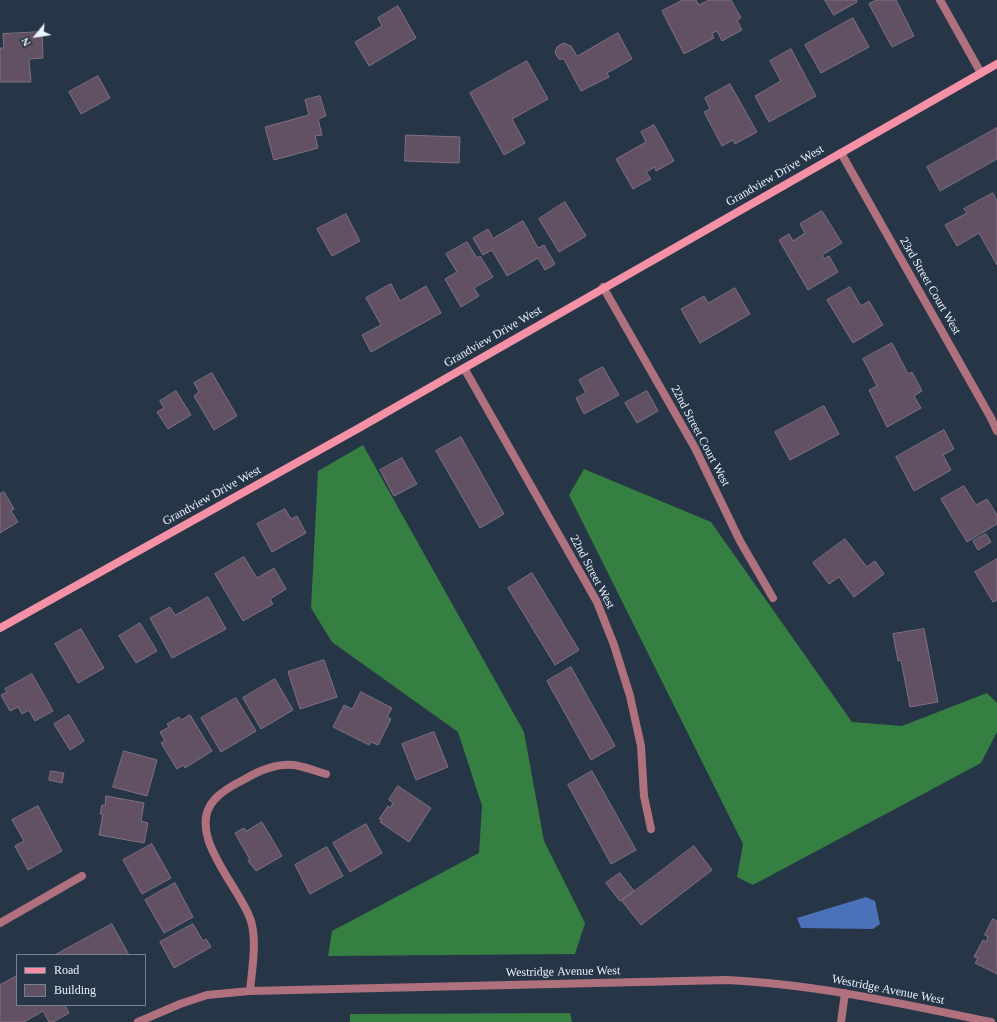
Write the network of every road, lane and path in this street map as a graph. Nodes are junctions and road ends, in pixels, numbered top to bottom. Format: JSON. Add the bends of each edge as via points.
{"nodes":[{"id":1,"x":940,"y":0,"type":"edge"},
{"id":2,"x":997,"y":64,"type":"edge"},
{"id":3,"x":981,"y":73,"type":"junction"},
{"id":4,"x":841,"y":153,"type":"junction"},
{"id":5,"x":603,"y":287,"type":"junction"},
{"id":6,"x":464,"y":368,"type":"junction"},
{"id":7,"x":997,"y":431,"type":"edge"},
{"id":8,"x":773,"y":598,"type":"dead end"},
{"id":9,"x":0,"y":628,"type":"edge"},
{"id":10,"x":326,"y":774,"type":"dead end"},
{"id":11,"x":651,"y":829,"type":"dead end"},
{"id":12,"x":82,"y":876,"type":"dead end"},
{"id":13,"x":0,"y":923,"type":"edge"},
{"id":14,"x":250,"y":990,"type":"junction"},
{"id":15,"x":845,"y":993,"type":"junction"},
{"id":16,"x":138,"y":1022,"type":"edge"},
{"id":17,"x":841,"y":1022,"type":"edge"},
{"id":18,"x":991,"y":1022,"type":"edge"}],
"edges":[{"from":1,"to":3,"type":"street"},
{"from":2,"to":3,"type":"street","name":"Grandview Drive West"},
{"from":3,"to":4,"type":"street","name":"Grandview Drive West"},
{"from":4,"to":5,"type":"street","name":"Grandview Drive West"},
{"from":4,"to":7,"type":"street","name":"23rd Street Court West"},
{"from":5,"to":6,"type":"street","name":"Grandview Drive West"},
{"from":5,"to":8,"type":"street","name":"22nd Street Court West","via":[[695,448],[740,541]]},
{"from":6,"to":9,"type":"street","name":"Grandview Drive West"},
{"from":6,"to":11,"type":"street","name":"22nd Street West","via":[[597,602],[630,696],[641,746],[644,796]]},
{"from":10,"to":14,"type":"street","via":[[302,766],[269,768],[224,791],[214,799],[207,811],[205,824],[208,839],[253,927]]},
{"from":12,"to":13,"type":"street"},
{"from":14,"to":15,"type":"street","name":"Westridge Avenue West","via":[[726,980],[794,985]]},
{"from":14,"to":16,"type":"street","name":"Westridge Avenue West","via":[[207,994]]},
{"from":15,"to":17,"type":"street"},
{"from":15,"to":18,"type":"street","name":"Westridge Avenue West"}]}
